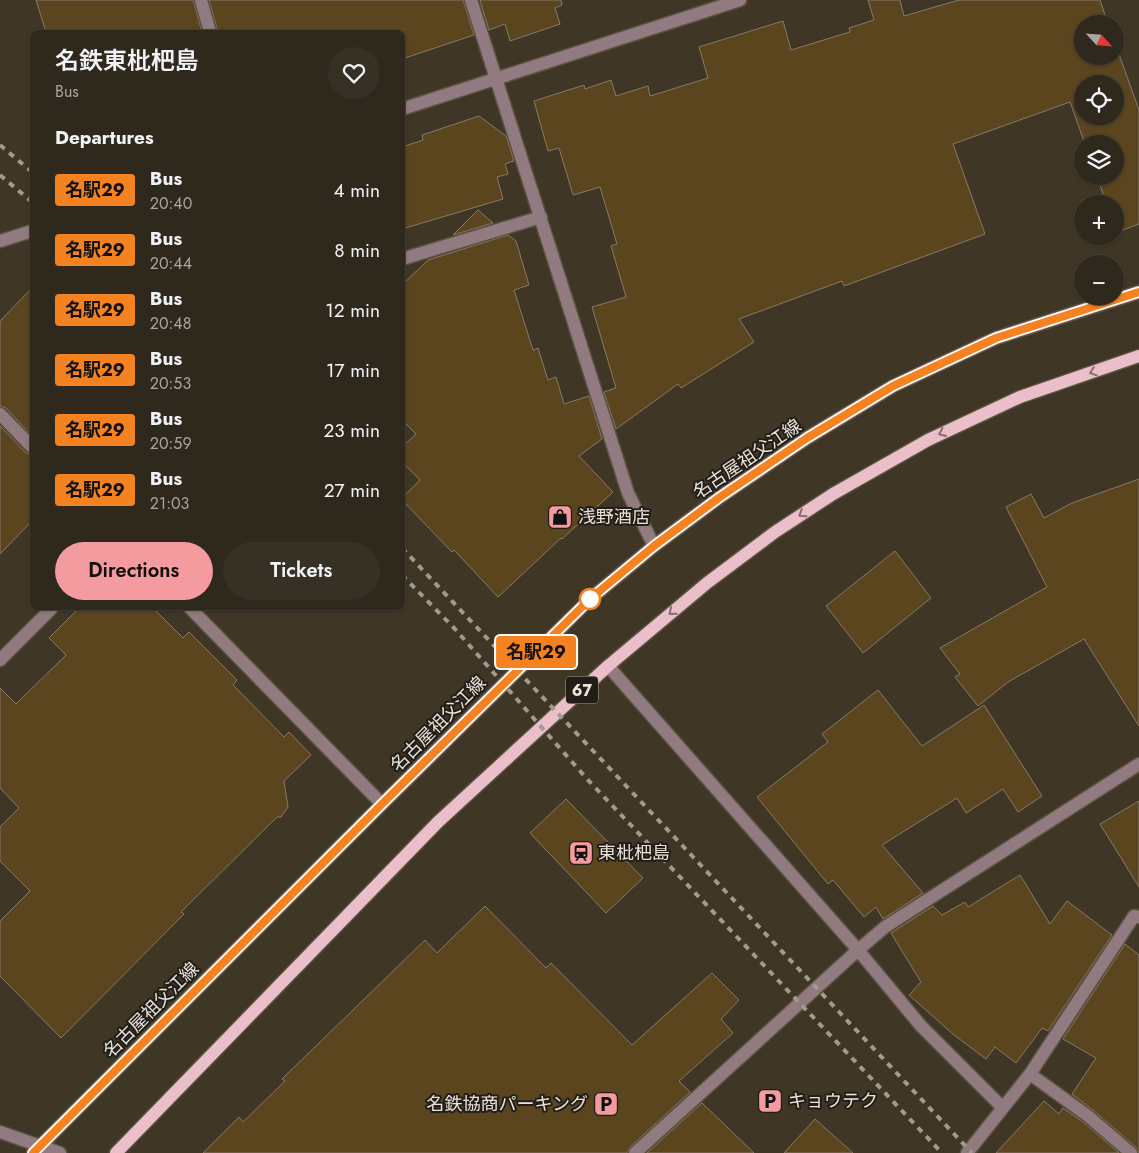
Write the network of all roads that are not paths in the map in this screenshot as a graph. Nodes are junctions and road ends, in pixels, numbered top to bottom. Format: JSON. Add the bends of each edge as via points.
{"nodes":[{"id":1,"x":201,"y":0,"type":"edge"},
{"id":2,"x":471,"y":0,"type":"edge"},
{"id":3,"x":740,"y":0,"type":"edge"},
{"id":4,"x":209,"y":30,"type":"edge"},
{"id":5,"x":496,"y":79,"type":"junction"},
{"id":6,"x":405,"y":109,"type":"edge"},
{"id":7,"x":541,"y":217,"type":"junction"},
{"id":8,"x":30,"y":232,"type":"edge"},
{"id":9,"x":0,"y":241,"type":"edge"},
{"id":10,"x":405,"y":258,"type":"edge"},
{"id":11,"x":1139,"y":292,"type":"edge"},
{"id":12,"x":1139,"y":356,"type":"edge"},
{"id":13,"x":0,"y":414,"type":"edge"},
{"id":14,"x":30,"y":445,"type":"edge"},
{"id":15,"x":654,"y":546,"type":"junction"},
{"id":16,"x":50,"y":610,"type":"edge"},
{"id":17,"x":192,"y":610,"type":"edge"},
{"id":18,"x":0,"y":660,"type":"edge"},
{"id":19,"x":608,"y":666,"type":"junction"},
{"id":20,"x":1139,"y":764,"type":"edge"},
{"id":21,"x":382,"y":804,"type":"junction"},
{"id":22,"x":1139,"y":917,"type":"edge"},
{"id":23,"x":858,"y":950,"type":"junction"},
{"id":24,"x":1030,"y":1074,"type":"junction"},
{"id":25,"x":1003,"y":1108,"type":"junction"},
{"id":26,"x":0,"y":1132,"type":"edge"},
{"id":27,"x":37,"y":1149,"type":"edge"},
{"id":28,"x":60,"y":1153,"type":"edge"},
{"id":29,"x":116,"y":1153,"type":"edge"},
{"id":30,"x":635,"y":1153,"type":"edge"},
{"id":31,"x":967,"y":1153,"type":"edge"},
{"id":32,"x":1131,"y":1153,"type":"edge"}],
"edges":[{"from":1,"to":4,"type":"street"},
{"from":2,"to":5,"type":"street"},
{"from":3,"to":5,"type":"street"},
{"from":5,"to":6,"type":"street"},
{"from":5,"to":7,"type":"street"},
{"from":7,"to":10,"type":"street"},
{"from":7,"to":15,"type":"street","via":[[628,493]]},
{"from":8,"to":9,"type":"street"},
{"from":11,"to":15,"type":"main road","name":"名古屋祖父江線","via":[[996,338],[893,386],[807,438]]},
{"from":12,"to":19,"type":"main road","number":"67","one_way":true,"via":[[1020,397],[928,440],[833,494],[707,583]]},
{"from":13,"to":14,"type":"street"},
{"from":15,"to":21,"type":"main road","name":"名古屋祖父江線","via":[[590,599]]},
{"from":16,"to":18,"type":"street"},
{"from":17,"to":21,"type":"street"},
{"from":19,"to":23,"type":"street"},
{"from":19,"to":29,"type":"main road","number":"67","via":[[438,822]]},
{"from":20,"to":23,"type":"street","via":[[885,927]]},
{"from":21,"to":27,"type":"main road","name":"名古屋祖父江線"},
{"from":22,"to":24,"type":"street","via":[[1134,916]]},
{"from":23,"to":25,"type":"street","via":[[921,1026]]},
{"from":23,"to":30,"type":"street"},
{"from":24,"to":25,"type":"street"},
{"from":24,"to":32,"type":"street","via":[[1088,1116]]},
{"from":25,"to":31,"type":"street"},
{"from":26,"to":27,"type":"street"},
{"from":27,"to":28,"type":"street"}]}
